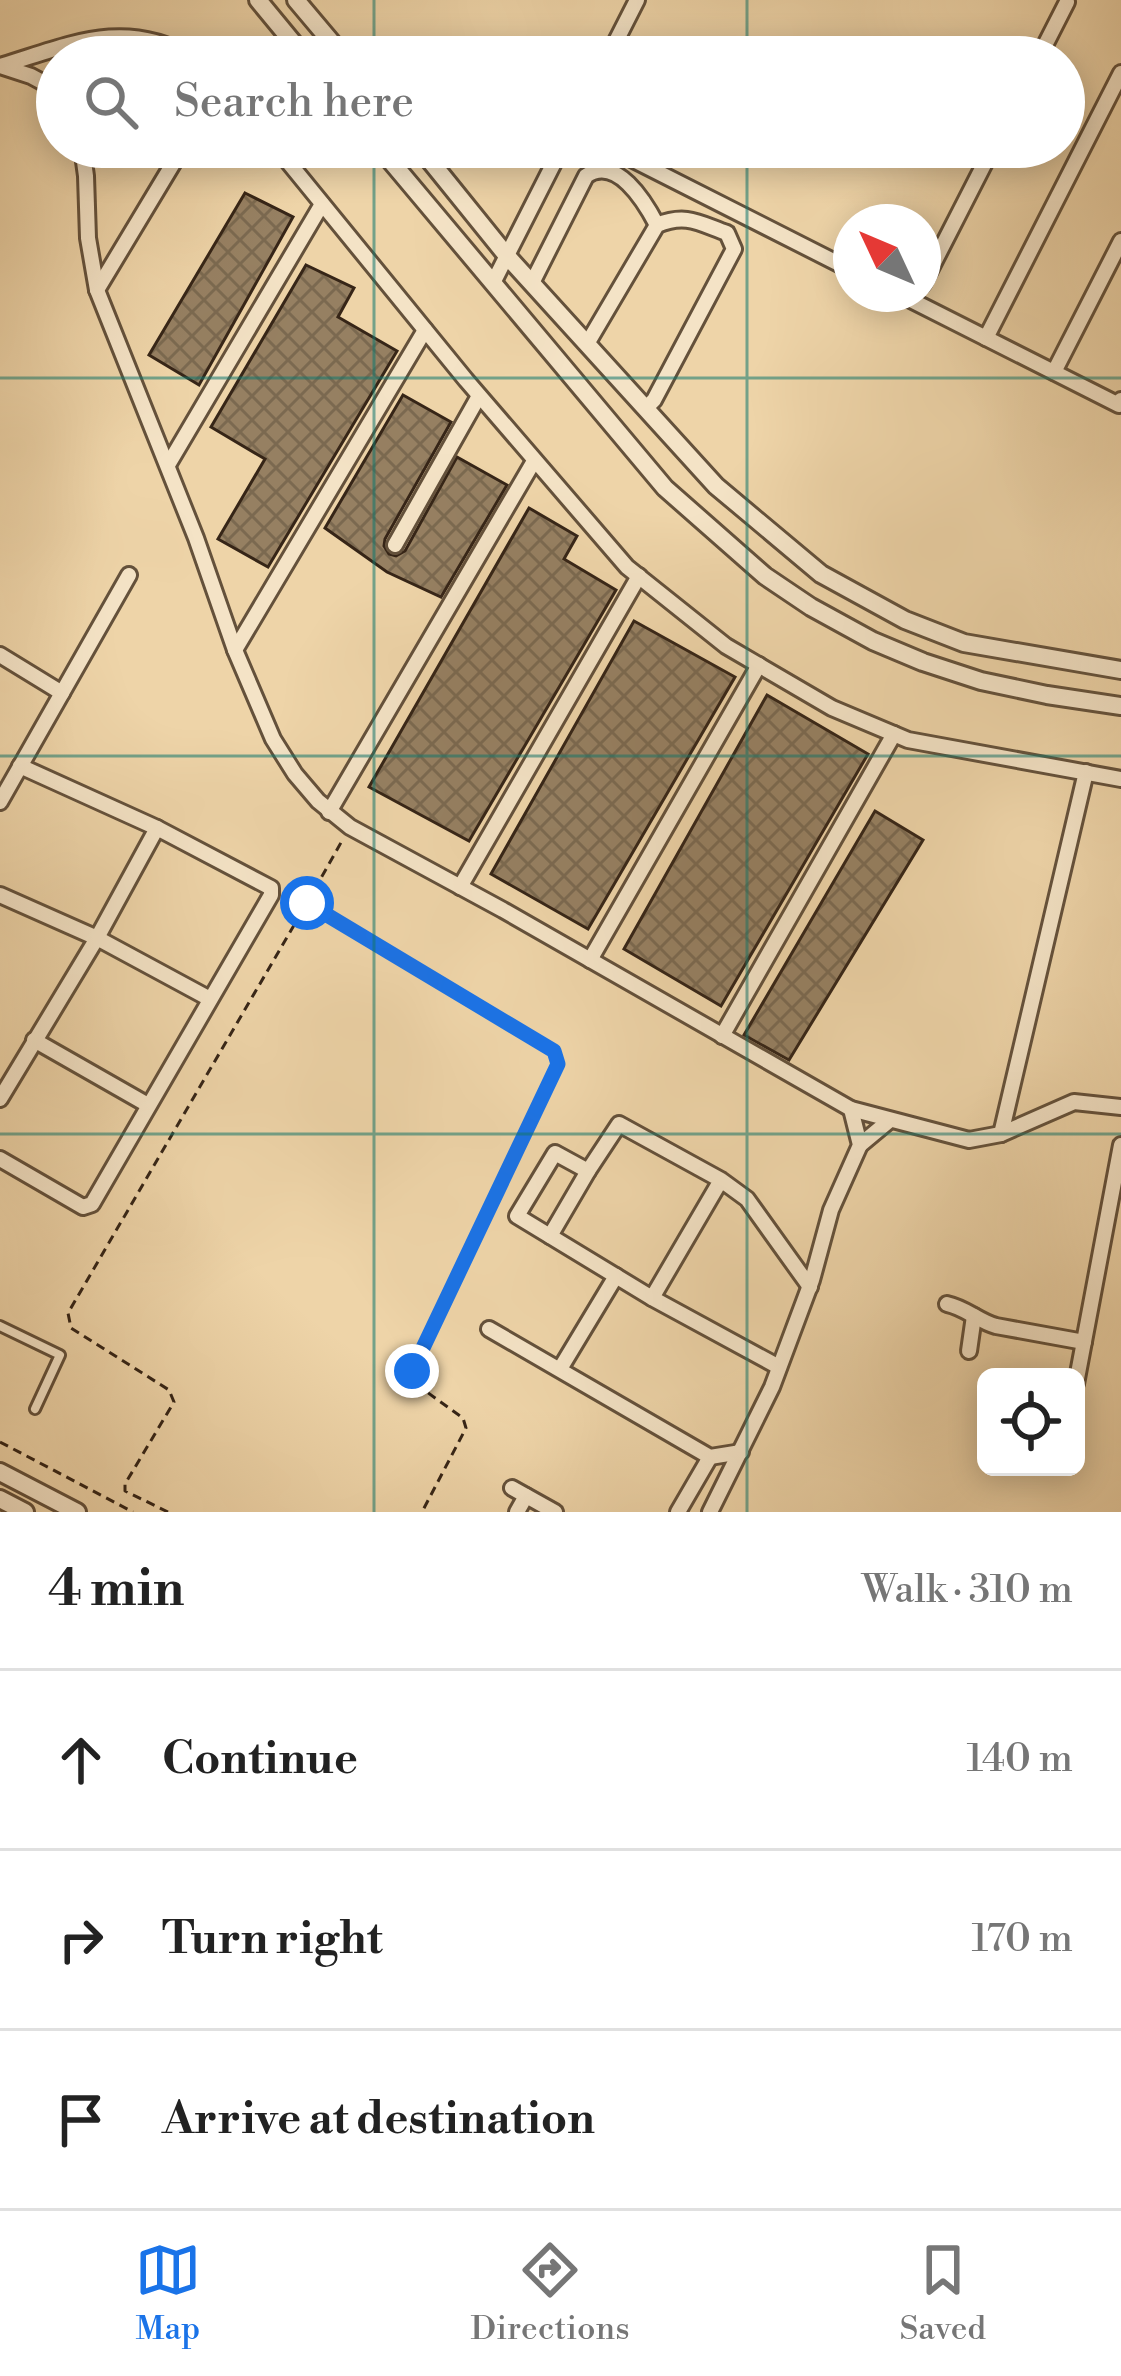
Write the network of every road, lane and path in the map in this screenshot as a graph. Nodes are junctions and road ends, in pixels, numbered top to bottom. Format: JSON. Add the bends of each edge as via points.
{"nodes":[{"id":1,"x":258,"y":0,"type":"edge"},
{"id":2,"x":296,"y":0,"type":"edge"},
{"id":3,"x":637,"y":0,"type":"edge"},
{"id":4,"x":1066,"y":1,"type":"edge"},
{"id":5,"x":288,"y":36,"type":"edge"},
{"id":6,"x":326,"y":36,"type":"edge"},
{"id":7,"x":619,"y":36,"type":"edge"},
{"id":8,"x":1049,"y":36,"type":"edge"},
{"id":9,"x":36,"y":55,"type":"edge"},
{"id":10,"x":0,"y":66,"type":"edge"},
{"id":11,"x":1121,"y":73,"type":"edge"},
{"id":12,"x":36,"y":79,"type":"edge"},
{"id":13,"x":1085,"y":144,"type":"edge"},
{"id":14,"x":85,"y":168,"type":"edge"},
{"id":15,"x":170,"y":168,"type":"edge"},
{"id":16,"x":293,"y":168,"type":"edge"},
{"id":17,"x":397,"y":168,"type":"edge"},
{"id":18,"x":435,"y":168,"type":"edge"},
{"id":19,"x":551,"y":168,"type":"edge"},
{"id":20,"x":649,"y":168,"type":"edge"},
{"id":21,"x":982,"y":168,"type":"edge"},
{"id":22,"x":1073,"y":168,"type":"edge"},
{"id":23,"x":322,"y":204,"type":"junction"},
{"id":24,"x":657,"y":225,"type":"junction"},
{"id":25,"x":1121,"y":241,"type":"edge"},
{"id":26,"x":941,"y":249,"type":"edge"},
{"id":27,"x":507,"y":256,"type":"junction"},
{"id":28,"x":833,"y":261,"type":"edge"},
{"id":29,"x":532,"y":283,"type":"junction"},
{"id":30,"x":493,"y":284,"type":"junction"},
{"id":31,"x":97,"y":290,"type":"junction"},
{"id":32,"x":940,"y":312,"type":"edge"},
{"id":33,"x":425,"y":330,"type":"junction"},
{"id":34,"x":986,"y":338,"type":"junction"},
{"id":35,"x":587,"y":344,"type":"junction"},
{"id":36,"x":1054,"y":372,"type":"junction"},
{"id":37,"x":479,"y":396,"type":"junction"},
{"id":38,"x":1121,"y":400,"type":"edge"},
{"id":39,"x":646,"y":408,"type":"junction"},
{"id":40,"x":534,"y":461,"type":"junction"},
{"id":41,"x":168,"y":465,"type":"junction"},
{"id":42,"x":395,"y":545,"type":"dead end"},
{"id":43,"x":129,"y":575,"type":"dead end"},
{"id":44,"x":639,"y":577,"type":"junction"},
{"id":45,"x":235,"y":650,"type":"junction"},
{"id":46,"x":0,"y":655,"type":"edge"},
{"id":47,"x":759,"y":665,"type":"junction"},
{"id":48,"x":1121,"y":670,"type":"edge"},
{"id":49,"x":62,"y":693,"type":"junction"},
{"id":50,"x":1121,"y":706,"type":"edge"},
{"id":51,"x":894,"y":734,"type":"junction"},
{"id":52,"x":20,"y":766,"type":"junction"},
{"id":53,"x":1086,"y":772,"type":"junction"},
{"id":54,"x":1121,"y":779,"type":"edge"},
{"id":55,"x":0,"y":802,"type":"edge"},
{"id":56,"x":329,"y":812,"type":"junction"},
{"id":57,"x":350,"y":827,"type":"junction"},
{"id":58,"x":157,"y":828,"type":"junction"},
{"id":59,"x":460,"y":887,"type":"junction"},
{"id":60,"x":0,"y":895,"type":"edge"},
{"id":61,"x":307,"y":903,"type":"junction"},
{"id":62,"x":97,"y":938,"type":"junction"},
{"id":63,"x":590,"y":960,"type":"junction"},
{"id":64,"x":210,"y":999,"type":"junction"},
{"id":65,"x":722,"y":1036,"type":"junction"},
{"id":66,"x":34,"y":1040,"type":"junction"},
{"id":67,"x":0,"y":1099,"type":"edge"},
{"id":68,"x":148,"y":1105,"type":"junction"},
{"id":69,"x":1121,"y":1106,"type":"edge"},
{"id":70,"x":850,"y":1109,"type":"junction"},
{"id":71,"x":890,"y":1120,"type":"junction"},
{"id":72,"x":1001,"y":1134,"type":"junction"},
{"id":73,"x":860,"y":1145,"type":"junction"},
{"id":74,"x":1121,"y":1145,"type":"edge"},
{"id":75,"x":0,"y":1159,"type":"edge"},
{"id":76,"x":588,"y":1171,"type":"junction"},
{"id":77,"x":721,"y":1180,"type":"junction"},
{"id":78,"x":550,"y":1237,"type":"junction"},
{"id":79,"x":616,"y":1276,"type":"junction"},
{"id":80,"x":811,"y":1284,"type":"junction"},
{"id":81,"x":652,"y":1298,"type":"junction"},
{"id":82,"x":947,"y":1304,"type":"dead end"},
{"id":83,"x":974,"y":1316,"type":"junction"},
{"id":84,"x":0,"y":1326,"type":"edge"},
{"id":85,"x":489,"y":1329,"type":"dead end"},
{"id":86,"x":1084,"y":1342,"type":"junction"},
{"id":87,"x":969,"y":1352,"type":"dead end"},
{"id":88,"x":779,"y":1367,"type":"junction"},
{"id":89,"x":1079,"y":1368,"type":"edge"},
{"id":90,"x":560,"y":1369,"type":"junction"},
{"id":91,"x":35,"y":1408,"type":"dead end"},
{"id":92,"x":0,"y":1442,"type":"edge"},
{"id":93,"x":741,"y":1452,"type":"junction"},
{"id":94,"x":710,"y":1457,"type":"junction"},
{"id":95,"x":0,"y":1472,"type":"edge"},
{"id":96,"x":0,"y":1499,"type":"edge"},
{"id":97,"x":25,"y":1512,"type":"edge"},
{"id":98,"x":76,"y":1512,"type":"edge"},
{"id":99,"x":133,"y":1512,"type":"edge"},
{"id":100,"x":168,"y":1512,"type":"edge"},
{"id":101,"x":422,"y":1512,"type":"edge"},
{"id":102,"x":517,"y":1512,"type":"edge"},
{"id":103,"x":555,"y":1512,"type":"edge"},
{"id":104,"x":678,"y":1512,"type":"edge"},
{"id":105,"x":710,"y":1512,"type":"edge"}],
"edges":[{"from":1,"to":5,"type":"street"},
{"from":2,"to":6,"type":"street"},
{"from":3,"to":7,"type":"street"},
{"from":4,"to":8,"type":"street"},
{"from":9,"to":10,"type":"street"},
{"from":10,"to":12,"type":"street"},
{"from":11,"to":13,"type":"street"},
{"from":14,"to":31,"type":"street"},
{"from":15,"to":31,"type":"street"},
{"from":16,"to":23,"type":"street"},
{"from":17,"to":30,"type":"street"},
{"from":18,"to":27,"type":"street"},
{"from":19,"to":27,"type":"street"},
{"from":20,"to":28,"type":"street"},
{"from":21,"to":26,"type":"street"},
{"from":22,"to":34,"type":"street"},
{"from":23,"to":33,"type":"street"},
{"from":23,"to":41,"type":"street"},
{"from":24,"to":29,"type":"street","via":[[625,180],[593,170]]},
{"from":24,"to":35,"type":"street"},
{"from":24,"to":39,"type":"street","via":[[688,218],[728,233],[734,249]]},
{"from":25,"to":36,"type":"street"},
{"from":27,"to":29,"type":"street"},
{"from":27,"to":30,"type":"street"},
{"from":29,"to":35,"type":"street"},
{"from":30,"to":50,"type":"street","via":[[665,488],[796,597],[923,662]]},
{"from":31,"to":41,"type":"street"},
{"from":32,"to":34,"type":"street"},
{"from":33,"to":37,"type":"street"},
{"from":33,"to":45,"type":"street"},
{"from":34,"to":36,"type":"street"},
{"from":35,"to":39,"type":"street"},
{"from":36,"to":38,"type":"street"},
{"from":37,"to":40,"type":"street"},
{"from":37,"to":42,"type":"street"},
{"from":39,"to":48,"type":"street","via":[[716,486],[821,574],[904,620],[964,643]]},
{"from":40,"to":44,"type":"street"},
{"from":40,"to":56,"type":"street"},
{"from":41,"to":45,"type":"street"},
{"from":43,"to":49,"type":"street"},
{"from":44,"to":47,"type":"street"},
{"from":44,"to":59,"type":"street"},
{"from":45,"to":56,"type":"street","via":[[273,739]]},
{"from":46,"to":49,"type":"street"},
{"from":47,"to":51,"type":"street"},
{"from":47,"to":63,"type":"street"},
{"from":49,"to":52,"type":"street"},
{"from":51,"to":53,"type":"street"},
{"from":51,"to":65,"type":"street"},
{"from":52,"to":55,"type":"street"},
{"from":52,"to":58,"type":"street"},
{"from":53,"to":54,"type":"street"},
{"from":53,"to":72,"type":"street"},
{"from":56,"to":57,"type":"street"},
{"from":57,"to":59,"type":"street"},
{"from":57,"to":61,"type":"path"},
{"from":58,"to":62,"type":"street"},
{"from":58,"to":64,"type":"street","via":[[271,888]]},
{"from":59,"to":63,"type":"street"},
{"from":60,"to":62,"type":"street"},
{"from":61,"to":100,"type":"path","via":[[68,1313],[71,1328],[174,1396],[125,1484],[130,1496]]},
{"from":61,"to":101,"type":"path","via":[[558,1057],[412,1371],[413,1382],[466,1428]]},
{"from":62,"to":64,"type":"street"},
{"from":62,"to":66,"type":"street"},
{"from":63,"to":65,"type":"street"},
{"from":64,"to":68,"type":"street"},
{"from":65,"to":70,"type":"street"},
{"from":66,"to":67,"type":"street"},
{"from":66,"to":68,"type":"street"},
{"from":68,"to":75,"type":"street","via":[[92,1204],[82,1207]]},
{"from":69,"to":72,"type":"street","via":[[1074,1102]]},
{"from":70,"to":71,"type":"street"},
{"from":70,"to":73,"type":"street"},
{"from":71,"to":72,"type":"street","via":[[969,1140]]},
{"from":71,"to":73,"type":"street"},
{"from":73,"to":80,"type":"street"},
{"from":74,"to":86,"type":"street"},
{"from":76,"to":77,"type":"street","via":[[619,1124]]},
{"from":76,"to":78,"type":"street"},
{"from":76,"to":78,"type":"street","via":[[556,1153],[517,1216]]},
{"from":77,"to":80,"type":"street","via":[[747,1199]]},
{"from":77,"to":81,"type":"street"},
{"from":78,"to":79,"type":"street"},
{"from":79,"to":81,"type":"street"},
{"from":79,"to":90,"type":"street"},
{"from":80,"to":88,"type":"street"},
{"from":81,"to":88,"type":"street"},
{"from":82,"to":83,"type":"street"},
{"from":83,"to":86,"type":"street"},
{"from":83,"to":87,"type":"street"},
{"from":84,"to":91,"type":"lane","via":[[60,1355]]},
{"from":85,"to":90,"type":"street"},
{"from":86,"to":89,"type":"street"},
{"from":88,"to":93,"type":"street"},
{"from":90,"to":94,"type":"street"},
{"from":92,"to":99,"type":"path"},
{"from":93,"to":94,"type":"street"},
{"from":93,"to":105,"type":"street"},
{"from":94,"to":104,"type":"street"},
{"from":95,"to":98,"type":"street"},
{"from":96,"to":97,"type":"street"},
{"from":102,"to":103,"type":"street","via":[[519,1492]]}]}
